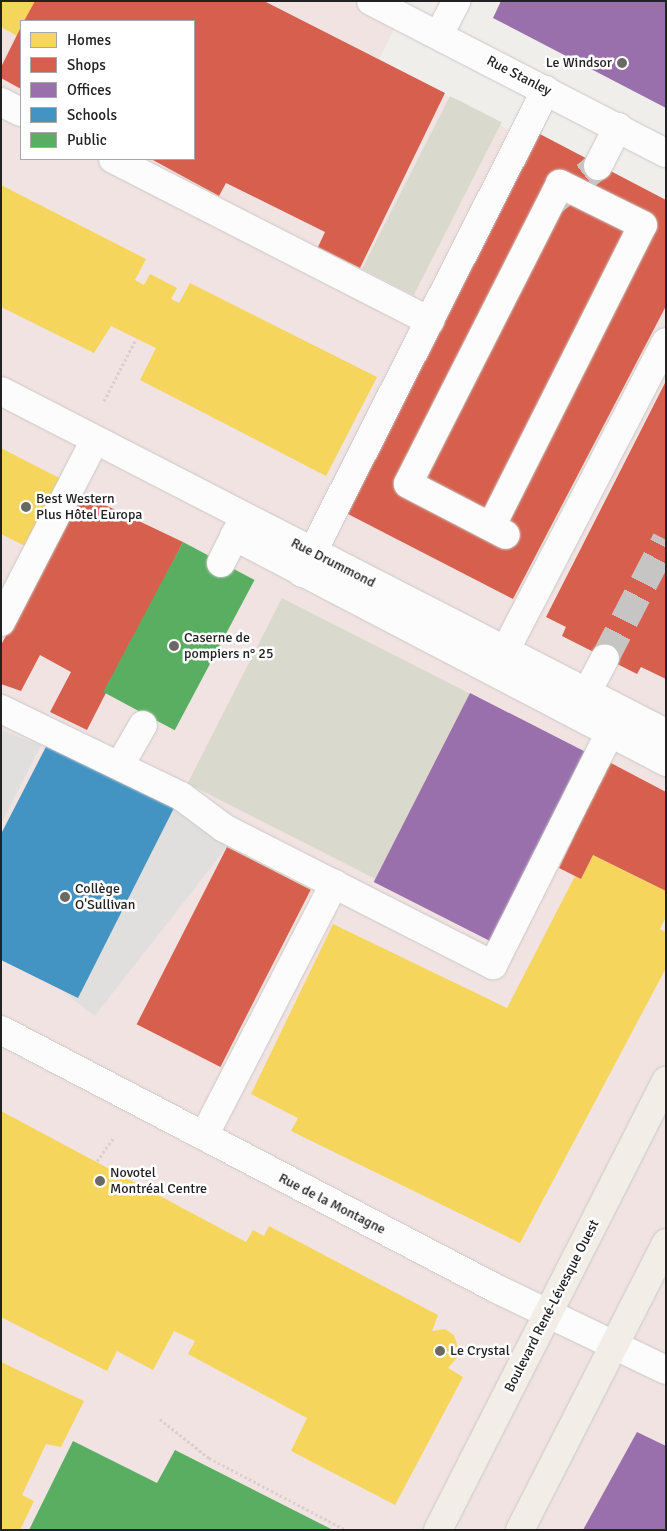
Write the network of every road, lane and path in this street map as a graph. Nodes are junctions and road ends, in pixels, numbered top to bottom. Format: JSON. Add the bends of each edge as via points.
{"nodes":[{"id":1,"x":371,"y":1,"type":"edge"},
{"id":2,"x":456,"y":1,"type":"edge"},
{"id":3,"x":439,"y":35,"type":"junction"},
{"id":4,"x":546,"y":90,"type":"junction"},
{"id":5,"x":1,"y":102,"type":"edge"},
{"id":6,"x":20,"y":112,"type":"edge"},
{"id":7,"x":618,"y":127,"type":"junction"},
{"id":8,"x":666,"y":153,"type":"edge"},
{"id":9,"x":115,"y":160,"type":"edge"},
{"id":10,"x":598,"y":166,"type":"tunnel mouth"},
{"id":11,"x":430,"y":321,"type":"junction"},
{"id":12,"x":136,"y":339,"type":"dead end"},
{"id":13,"x":666,"y":342,"type":"edge"},
{"id":14,"x":1,"y":391,"type":"edge"},
{"id":15,"x":104,"y":401,"type":"dead end"},
{"id":16,"x":95,"y":440,"type":"junction"},
{"id":17,"x":502,"y":524,"type":"joint"},
{"id":18,"x":239,"y":526,"type":"junction"},
{"id":19,"x":221,"y":562,"type":"dead end"},
{"id":20,"x":308,"y":563,"type":"junction"},
{"id":21,"x":1,"y":622,"type":"edge"},
{"id":22,"x":505,"y":651,"type":"junction"},
{"id":23,"x":605,"y":658,"type":"tunnel mouth"},
{"id":24,"x":587,"y":692,"type":"junction"},
{"id":25,"x":1,"y":709,"type":"edge"},
{"id":26,"x":615,"y":721,"type":"junction"},
{"id":27,"x":143,"y":725,"type":"dead end"},
{"id":28,"x":666,"y":733,"type":"edge"},
{"id":29,"x":666,"y":762,"type":"edge"},
{"id":30,"x":120,"y":765,"type":"junction"},
{"id":31,"x":334,"y":884,"type":"junction"},
{"id":32,"x":1,"y":1030,"type":"edge"},
{"id":33,"x":666,"y":1081,"type":"edge"},
{"id":34,"x":204,"y":1136,"type":"junction"},
{"id":35,"x":112,"y":1138,"type":"dead end"},
{"id":36,"x":97,"y":1161,"type":"dead end"},
{"id":37,"x":666,"y":1243,"type":"edge"},
{"id":38,"x":548,"y":1314,"type":"junction"},
{"id":39,"x":614,"y":1345,"type":"junction"},
{"id":40,"x":666,"y":1370,"type":"edge"},
{"id":41,"x":160,"y":1419,"type":"dead end"},
{"id":42,"x":346,"y":1530,"type":"edge"},
{"id":43,"x":438,"y":1530,"type":"edge"},
{"id":44,"x":520,"y":1530,"type":"edge"}],
"edges":[{"from":1,"to":3,"type":"street","name":"Rue Stanley"},
{"from":2,"to":3,"type":"street"},
{"from":3,"to":4,"type":"street","name":"Rue Stanley"},
{"from":4,"to":7,"type":"street","name":"Rue Stanley"},
{"from":4,"to":11,"type":"street"},
{"from":5,"to":6,"type":"street"},
{"from":7,"to":8,"type":"street","name":"Rue Stanley"},
{"from":7,"to":10,"type":"street"},
{"from":9,"to":11,"type":"street"},
{"from":11,"to":20,"type":"street"},
{"from":12,"to":15,"type":"path"},
{"from":13,"to":22,"type":"street"},
{"from":14,"to":16,"type":"street","name":"Rue Drummond"},
{"from":16,"to":18,"type":"street","name":"Rue Drummond"},
{"from":16,"to":21,"type":"street"},
{"from":17,"to":17,"type":"street","via":[[643,226],[560,184],[408,484]]},
{"from":18,"to":19,"type":"street"},
{"from":18,"to":20,"type":"street","name":"Rue Drummond"},
{"from":20,"to":22,"type":"street","name":"Rue Drummond"},
{"from":20,"to":26,"type":"street"},
{"from":22,"to":24,"type":"street","name":"Rue Drummond"},
{"from":23,"to":24,"type":"street"},
{"from":24,"to":26,"type":"street","name":"Rue Drummond"},
{"from":25,"to":30,"type":"street"},
{"from":26,"to":28,"type":"street","name":"Rue Drummond"},
{"from":26,"to":29,"type":"street"},
{"from":26,"to":31,"type":"street","via":[[493,965]]},
{"from":27,"to":30,"type":"street"},
{"from":30,"to":31,"type":"street","via":[[181,796],[224,828]]},
{"from":31,"to":34,"type":"street"},
{"from":32,"to":34,"type":"street","name":"Rue de la Montagne"},
{"from":33,"to":38,"type":"main road","name":"Boulevard René-Lévesque Ouest"},
{"from":34,"to":38,"type":"street","name":"Rue de la Montagne"},
{"from":35,"to":36,"type":"path"},
{"from":37,"to":39,"type":"main road"},
{"from":38,"to":39,"type":"street","name":"Rue de la Montagne"},
{"from":38,"to":43,"type":"main road","name":"Boulevard René-Lévesque Ouest"},
{"from":39,"to":40,"type":"street","name":"Rue de la Montagne"},
{"from":39,"to":44,"type":"main road"},
{"from":41,"to":42,"type":"path","via":[[208,1458]]}]}
